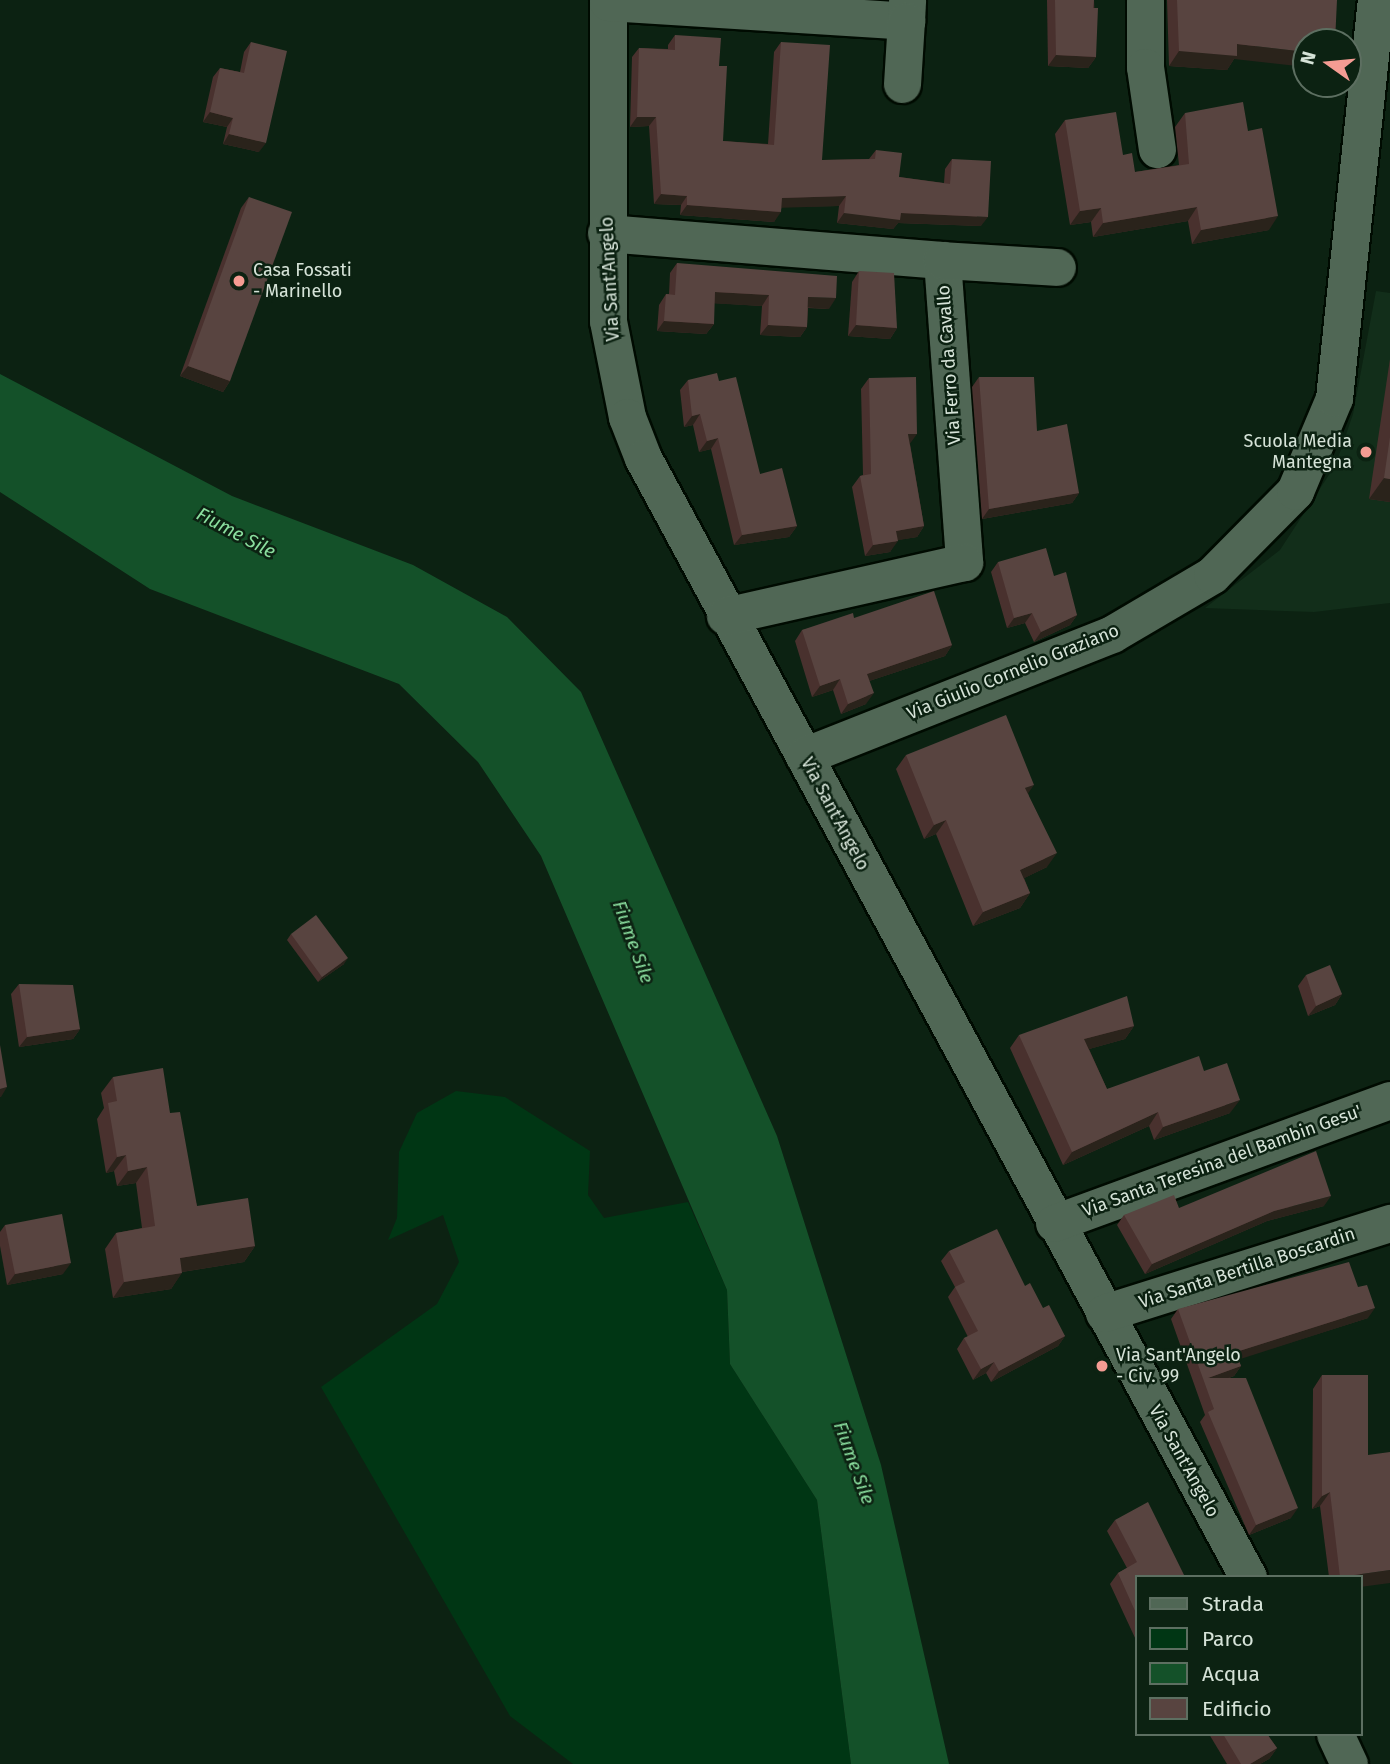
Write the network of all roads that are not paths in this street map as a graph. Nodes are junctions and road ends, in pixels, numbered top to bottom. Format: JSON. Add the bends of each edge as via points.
{"nodes":[{"id":1,"x":1145,"y":0,"type":"edge"},
{"id":2,"x":1376,"y":0,"type":"edge"},
{"id":3,"x":608,"y":1,"type":"edge"},
{"id":4,"x":906,"y":10,"type":"edge"},
{"id":5,"x":902,"y":84,"type":"dead end"},
{"id":6,"x":1378,"y":113,"type":"edge"},
{"id":7,"x":1157,"y":149,"type":"dead end"},
{"id":8,"x":606,"y":233,"type":"junction"},
{"id":9,"x":942,"y":260,"type":"junction"},
{"id":10,"x":1057,"y":267,"type":"dead end"},
{"id":11,"x":726,"y":617,"type":"junction"},
{"id":12,"x":804,"y":756,"type":"junction"},
{"id":13,"x":1390,"y":1100,"type":"edge"},
{"id":14,"x":1055,"y":1223,"type":"junction"},
{"id":15,"x":1390,"y":1223,"type":"edge"},
{"id":16,"x":1104,"y":1313,"type":"junction"},
{"id":17,"x":1247,"y":1575,"type":"edge"},
{"id":18,"x":1336,"y":1736,"type":"edge"},
{"id":19,"x":1349,"y":1764,"type":"edge"}],
"edges":[{"from":1,"to":7,"type":"street","via":[[1145,67]]},
{"from":2,"to":6,"type":"street","name":"Via Giulio Cornelio Graziano","via":[[1373,41]]},
{"from":3,"to":4,"type":"street"},
{"from":3,"to":8,"type":"street","name":"Via Sant'Angelo"},
{"from":4,"to":5,"type":"street"},
{"from":6,"to":12,"type":"street","name":"Via Giulio Cornelio Graziano","via":[[1335,398],[1295,491],[1212,575],[1112,634]]},
{"from":8,"to":9,"type":"street","name":"Via Ferro da Cavallo"},
{"from":8,"to":11,"type":"street","name":"Via Sant'Angelo","via":[[608,321],[627,417]]},
{"from":9,"to":10,"type":"street"},
{"from":9,"to":11,"type":"street","name":"Via Ferro da Cavallo","via":[[964,562]]},
{"from":11,"to":12,"type":"street","name":"Via Sant'Angelo"},
{"from":12,"to":14,"type":"street","name":"Via Sant'Angelo"},
{"from":13,"to":14,"type":"street","name":"Via Santa Teresina del Bambin Gesu'"},
{"from":14,"to":16,"type":"street","name":"Via Sant'Angelo"},
{"from":15,"to":16,"type":"street","name":"Via Santa Bertilla Boscardin"},
{"from":16,"to":17,"type":"street","name":"Via Sant'Angelo"},
{"from":18,"to":19,"type":"street"}]}
